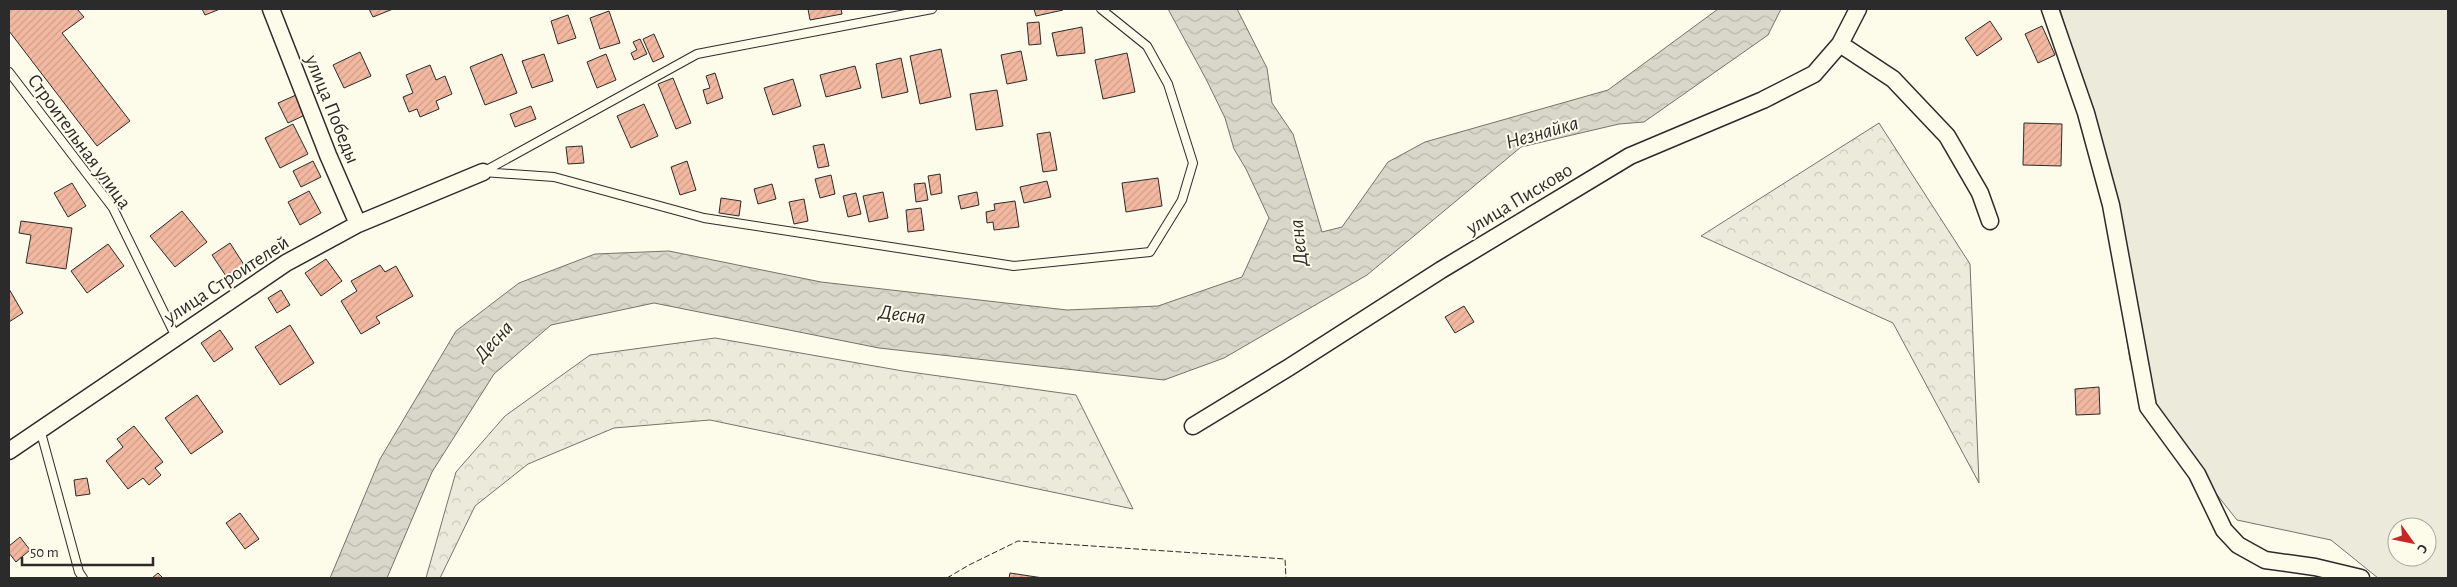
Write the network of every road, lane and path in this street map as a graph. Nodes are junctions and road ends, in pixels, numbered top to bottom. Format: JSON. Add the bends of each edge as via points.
{"nodes":[{"id":1,"x":271,"y":9,"type":"edge"},
{"id":2,"x":932,"y":9,"type":"edge"},
{"id":3,"x":1101,"y":9,"type":"edge"},
{"id":4,"x":1858,"y":9,"type":"edge"},
{"id":5,"x":2050,"y":9,"type":"edge"},
{"id":6,"x":1840,"y":44,"type":"junction"},
{"id":7,"x":9,"y":72,"type":"edge"},
{"id":8,"x":483,"y":172,"type":"junction"},
{"id":9,"x":1990,"y":221,"type":"dead end"},
{"id":10,"x":358,"y":224,"type":"junction"},
{"id":11,"x":176,"y":337,"type":"junction"},
{"id":12,"x":1193,"y":426,"type":"dead end"},
{"id":13,"x":40,"y":429,"type":"junction"},
{"id":14,"x":9,"y":451,"type":"edge"},
{"id":15,"x":83,"y":578,"type":"edge"},
{"id":16,"x":2361,"y":578,"type":"edge"}],
"edges":[{"from":1,"to":10,"type":"street","name":"улица Победы"},
{"from":2,"to":8,"type":"lane","via":[[697,54]]},
{"from":3,"to":8,"type":"lane","via":[[1147,46],[1168,84],[1194,163],[1182,200],[1150,252],[1014,266],[704,218],[554,176]]},
{"from":4,"to":6,"type":"street","name":"улица Писково"},
{"from":5,"to":16,"type":"street","via":[[2086,113],[2111,205],[2148,407],[2197,474],[2224,530],[2238,544],[2265,560]]},
{"from":6,"to":9,"type":"street","via":[[1893,79],[1947,136],[1980,193]]},
{"from":6,"to":12,"type":"street","name":"улица Писково","via":[[1814,74],[1763,100],[1630,156]]},
{"from":7,"to":11,"type":"lane","name":"Строительная улица","via":[[113,208]]},
{"from":8,"to":10,"type":"street","name":"улица Строителей"},
{"from":10,"to":11,"type":"street","name":"улица Строителей","via":[[286,263]]},
{"from":11,"to":13,"type":"street","name":"улица Строителей"},
{"from":13,"to":14,"type":"street","name":"улица Строителей"},
{"from":13,"to":15,"type":"lane"}]}
